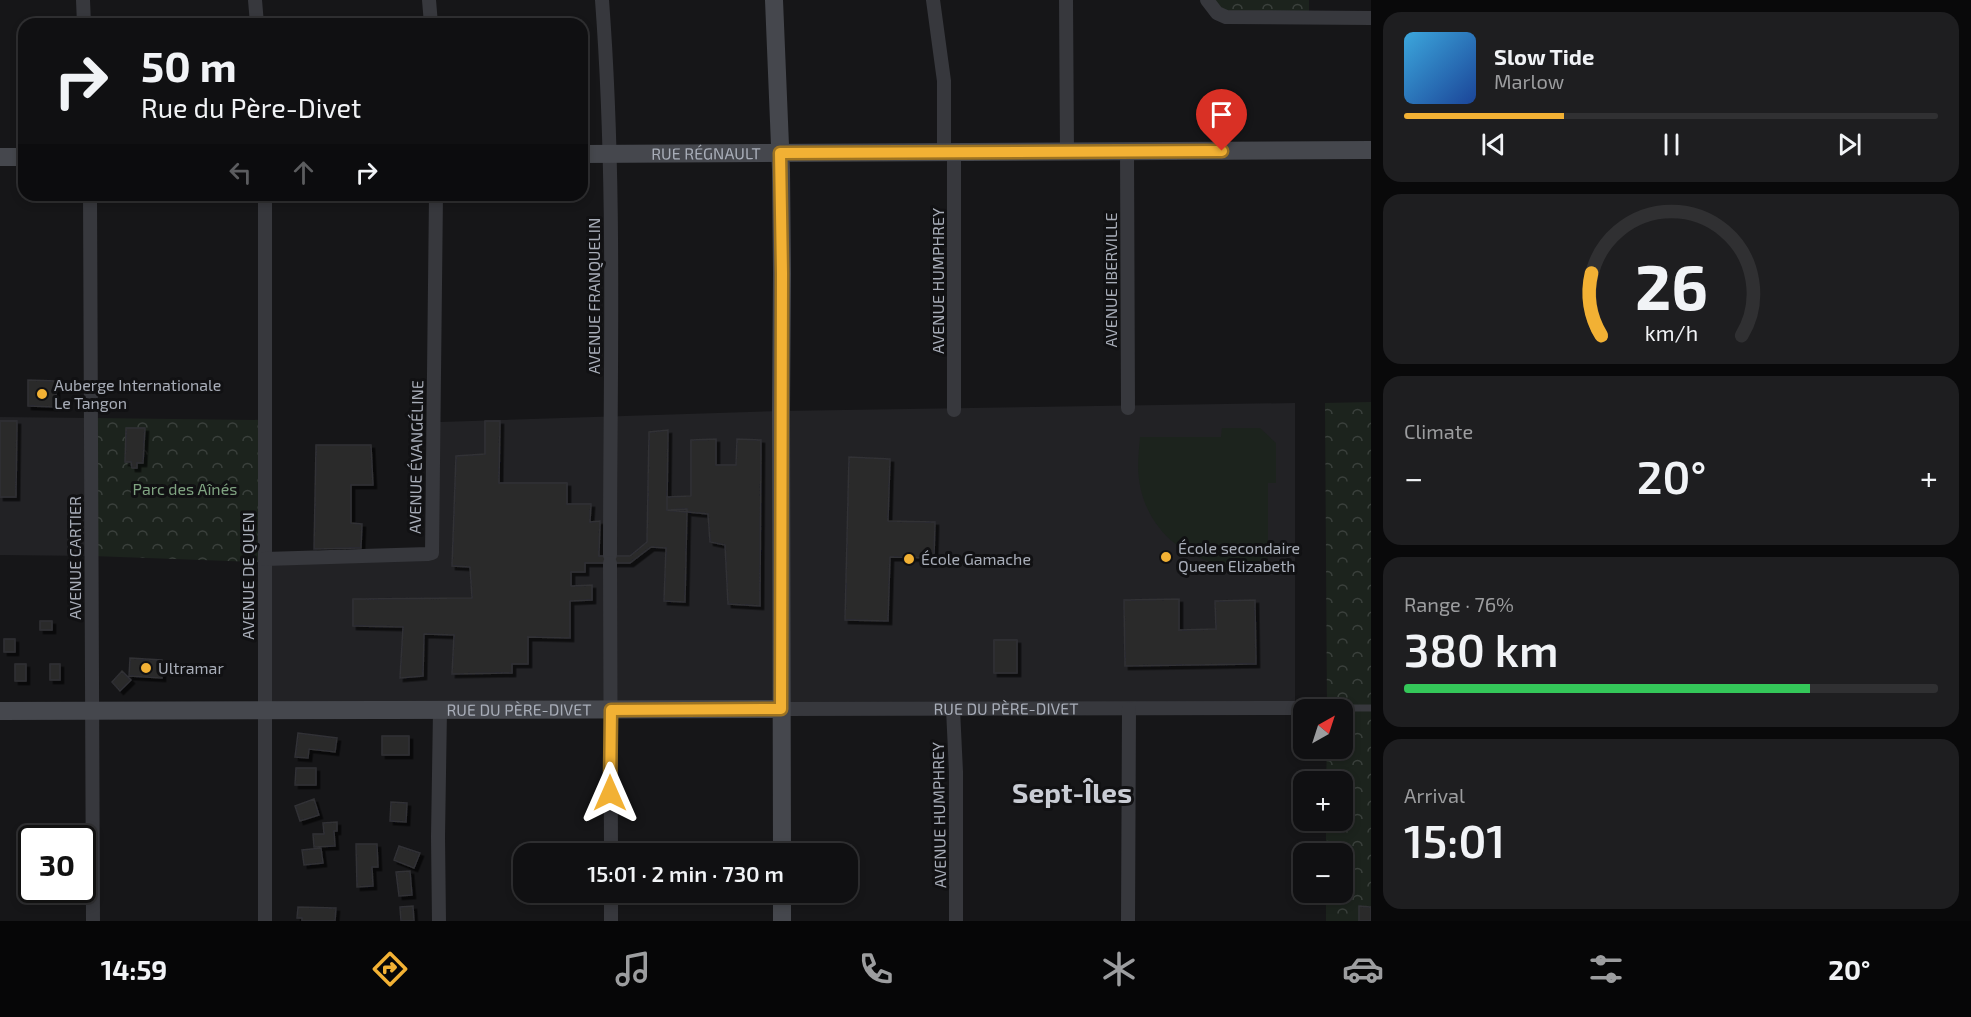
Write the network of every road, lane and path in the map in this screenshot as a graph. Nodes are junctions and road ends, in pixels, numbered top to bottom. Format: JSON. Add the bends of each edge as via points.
{"nodes":[{"id":1,"x":83,"y":0,"type":"edge"},
{"id":2,"x":255,"y":0,"type":"edge"},
{"id":3,"x":429,"y":0,"type":"edge"},
{"id":4,"x":602,"y":0,"type":"edge"},
{"id":5,"x":774,"y":0,"type":"edge"},
{"id":6,"x":933,"y":0,"type":"edge"},
{"id":7,"x":1066,"y":0,"type":"edge"},
{"id":8,"x":1207,"y":0,"type":"edge"},
{"id":9,"x":84,"y":18,"type":"edge"},
{"id":10,"x":256,"y":18,"type":"edge"},
{"id":11,"x":430,"y":18,"type":"edge"},
{"id":12,"x":1371,"y":18,"type":"edge"},
{"id":13,"x":1371,"y":150,"type":"edge"},
{"id":14,"x":1127,"y":151,"type":"junction"},
{"id":15,"x":949,"y":152,"type":"junction"},
{"id":16,"x":1067,"y":152,"type":"junction"},
{"id":17,"x":780,"y":153,"type":"junction"},
{"id":18,"x":588,"y":154,"type":"edge"},
{"id":19,"x":610,"y":154,"type":"junction"},
{"id":20,"x":0,"y":157,"type":"edge"},
{"id":21,"x":18,"y":157,"type":"edge"},
{"id":22,"x":90,"y":201,"type":"edge"},
{"id":23,"x":265,"y":201,"type":"edge"},
{"id":24,"x":436,"y":201,"type":"edge"},
{"id":25,"x":1128,"y":408,"type":"dead end"},
{"id":26,"x":954,"y":410,"type":"dead end"},
{"id":27,"x":265,"y":559,"type":"junction"},
{"id":28,"x":1293,"y":708,"type":"edge"},
{"id":29,"x":1353,"y":708,"type":"edge"},
{"id":30,"x":1371,"y":708,"type":"edge"},
{"id":31,"x":781,"y":709,"type":"junction"},
{"id":32,"x":953,"y":709,"type":"junction"},
{"id":33,"x":1129,"y":709,"type":"junction"},
{"id":34,"x":440,"y":710,"type":"junction"},
{"id":35,"x":611,"y":710,"type":"junction"},
{"id":36,"x":0,"y":711,"type":"edge"},
{"id":37,"x":92,"y":711,"type":"junction"},
{"id":38,"x":265,"y":711,"type":"junction"},
{"id":39,"x":611,"y":843,"type":"edge"},
{"id":40,"x":782,"y":843,"type":"edge"},
{"id":41,"x":611,"y":903,"type":"edge"},
{"id":42,"x":782,"y":903,"type":"edge"},
{"id":43,"x":93,"y":921,"type":"edge"},
{"id":44,"x":265,"y":921,"type":"edge"},
{"id":45,"x":439,"y":921,"type":"edge"},
{"id":46,"x":611,"y":921,"type":"edge"},
{"id":47,"x":782,"y":921,"type":"edge"},
{"id":48,"x":956,"y":921,"type":"edge"},
{"id":49,"x":1128,"y":921,"type":"edge"}],
"edges":[{"from":1,"to":9,"type":"street"},
{"from":2,"to":10,"type":"street"},
{"from":3,"to":11,"type":"street"},
{"from":4,"to":19,"type":"street","name":"AVENUE FRANQUELIN"},
{"from":5,"to":17,"type":"street"},
{"from":6,"to":15,"type":"street","name":"AVENUE HUMPHREY"},
{"from":7,"to":16,"type":"street"},
{"from":8,"to":12,"type":"street","via":[[1226,17]]},
{"from":13,"to":14,"type":"street","name":"RUE RÉGNAULT"},
{"from":14,"to":16,"type":"street","name":"RUE RÉGNAULT"},
{"from":14,"to":25,"type":"street","name":"AVENUE IBERVILLE"},
{"from":15,"to":16,"type":"street","name":"RUE RÉGNAULT"},
{"from":15,"to":17,"type":"street","name":"RUE RÉGNAULT"},
{"from":15,"to":26,"type":"street","name":"AVENUE HUMPHREY"},
{"from":17,"to":19,"type":"street","name":"RUE RÉGNAULT"},
{"from":17,"to":31,"type":"street"},
{"from":18,"to":19,"type":"street","name":"RUE RÉGNAULT"},
{"from":19,"to":35,"type":"street","name":"AVENUE FRANQUELIN"},
{"from":20,"to":21,"type":"street"},
{"from":22,"to":37,"type":"street","name":"AVENUE CARTIER"},
{"from":23,"to":27,"type":"street","name":"AVENUE DE QUEN"},
{"from":24,"to":27,"type":"street","name":"AVENUE ÉVANGÉLINE","via":[[432,553]]},
{"from":27,"to":38,"type":"street","name":"AVENUE DE QUEN"},
{"from":28,"to":33,"type":"street","name":"RUE DU PÈRE-DIVET"},
{"from":29,"to":30,"type":"lane"},
{"from":31,"to":32,"type":"street","name":"RUE DU PÈRE-DIVET"},
{"from":31,"to":35,"type":"street","name":"RUE DU PÈRE-DIVET"},
{"from":31,"to":40,"type":"street"},
{"from":32,"to":33,"type":"street","name":"RUE DU PÈRE-DIVET"},
{"from":32,"to":48,"type":"street","name":"AVENUE HUMPHREY"},
{"from":33,"to":49,"type":"street"},
{"from":34,"to":35,"type":"street","name":"RUE DU PÈRE-DIVET"},
{"from":34,"to":38,"type":"street","name":"RUE DU PÈRE-DIVET"},
{"from":34,"to":45,"type":"street"},
{"from":35,"to":39,"type":"street","name":"AVENUE FRANQUELIN"},
{"from":36,"to":37,"type":"street","name":"RUE DU PÈRE-DIVET"},
{"from":37,"to":38,"type":"street","name":"RUE DU PÈRE-DIVET"},
{"from":37,"to":43,"type":"street","name":"AVENUE CARTIER"},
{"from":38,"to":44,"type":"street","name":"AVENUE DE QUEN"},
{"from":41,"to":46,"type":"street"},
{"from":42,"to":47,"type":"street"}]}
